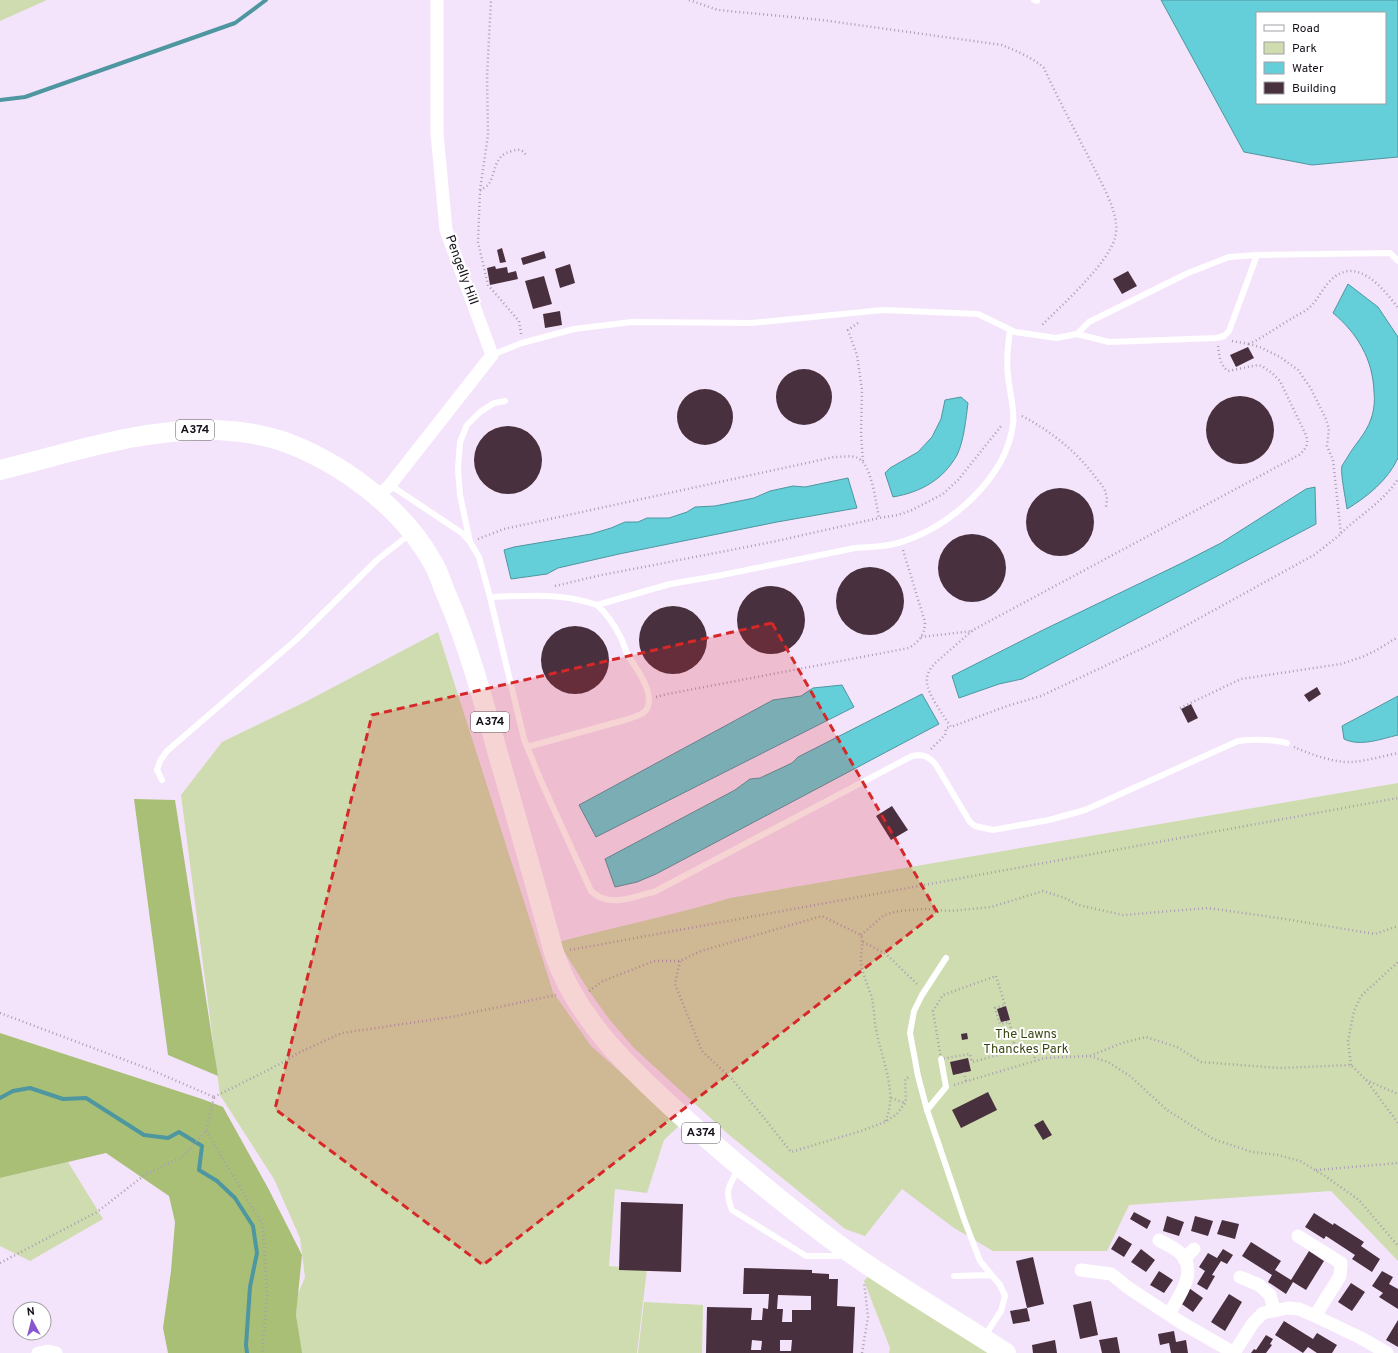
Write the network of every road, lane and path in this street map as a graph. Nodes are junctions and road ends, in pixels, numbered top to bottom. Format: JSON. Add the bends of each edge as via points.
{"nodes":[{"id":1,"x":437,"y":0,"type":"edge"},
{"id":2,"x":491,"y":0,"type":"edge"},
{"id":3,"x":689,"y":0,"type":"edge"},
{"id":4,"x":526,"y":154,"type":"dead end"},
{"id":5,"x":480,"y":191,"type":"junction"},
{"id":6,"x":1398,"y":252,"type":"edge"},
{"id":7,"x":1390,"y":253,"type":"junction"},
{"id":8,"x":1257,"y":255,"type":"junction"},
{"id":9,"x":1398,"y":261,"type":"edge"},
{"id":10,"x":1398,"y":308,"type":"edge"},
{"id":11,"x":858,"y":312,"type":"junction"},
{"id":12,"x":1010,"y":330,"type":"junction"},
{"id":13,"x":1077,"y":334,"type":"junction"},
{"id":14,"x":1032,"y":335,"type":"junction"},
{"id":15,"x":1217,"y":338,"type":"junction"},
{"id":16,"x":522,"y":343,"type":"junction"},
{"id":17,"x":1249,"y":344,"type":"junction"},
{"id":18,"x":492,"y":355,"type":"junction"},
{"id":19,"x":505,"y":401,"type":"dead end"},
{"id":20,"x":1013,"y":412,"type":"junction"},
{"id":21,"x":863,"y":462,"type":"junction"},
{"id":22,"x":0,"y":470,"type":"edge"},
{"id":23,"x":1398,"y":479,"type":"edge"},
{"id":24,"x":384,"y":491,"type":"junction"},
{"id":25,"x":1106,"y":509,"type":"dead end"},
{"id":26,"x":879,"y":518,"type":"junction"},
{"id":27,"x":413,"y":532,"type":"junction"},
{"id":28,"x":1341,"y":534,"type":"junction"},
{"id":29,"x":470,"y":542,"type":"junction"},
{"id":30,"x":900,"y":542,"type":"junction"},
{"id":31,"x":538,"y":596,"type":"junction"},
{"id":32,"x":490,"y":597,"type":"junction"},
{"id":33,"x":597,"y":605,"type":"junction"},
{"id":34,"x":973,"y":630,"type":"junction"},
{"id":35,"x":921,"y":637,"type":"junction"},
{"id":36,"x":1398,"y":637,"type":"edge"},
{"id":37,"x":649,"y":699,"type":"junction"},
{"id":38,"x":1180,"y":708,"type":"dead end"},
{"id":39,"x":951,"y":727,"type":"junction"},
{"id":40,"x":1286,"y":743,"type":"joint"},
{"id":41,"x":527,"y":747,"type":"junction"},
{"id":42,"x":1398,"y":753,"type":"edge"},
{"id":43,"x":926,"y":756,"type":"junction"},
{"id":44,"x":162,"y":780,"type":"dead end"},
{"id":45,"x":1398,"y":798,"type":"edge"},
{"id":46,"x":1398,"y":926,"type":"edge"},
{"id":47,"x":861,"y":936,"type":"junction"},
{"id":48,"x":863,"y":942,"type":"junction"},
{"id":49,"x":554,"y":953,"type":"junction"},
{"id":50,"x":946,"y":958,"type":"dead end"},
{"id":51,"x":680,"y":960,"type":"junction"},
{"id":52,"x":1398,"y":962,"type":"edge"},
{"id":53,"x":925,"y":991,"type":"junction"},
{"id":54,"x":574,"y":995,"type":"junction"},
{"id":55,"x":0,"y":1012,"type":"edge"},
{"id":56,"x":1034,"y":1053,"type":"dead end"},
{"id":57,"x":1089,"y":1056,"type":"junction"},
{"id":58,"x":942,"y":1059,"type":"junction"},
{"id":59,"x":1035,"y":1061,"type":"junction"},
{"id":60,"x":1351,"y":1065,"type":"junction"},
{"id":61,"x":964,"y":1072,"type":"dead end"},
{"id":62,"x":918,"y":1076,"type":"junction"},
{"id":63,"x":1366,"y":1080,"type":"junction"},
{"id":64,"x":966,"y":1081,"type":"junction"},
{"id":65,"x":946,"y":1087,"type":"junction"},
{"id":66,"x":1398,"y":1094,"type":"edge"},
{"id":67,"x":214,"y":1097,"type":"junction"},
{"id":68,"x":891,"y":1098,"type":"junction"},
{"id":69,"x":905,"y":1103,"type":"junction"},
{"id":70,"x":927,"y":1110,"type":"junction"},
{"id":71,"x":885,"y":1122,"type":"junction"},
{"id":72,"x":1398,"y":1123,"type":"edge"},
{"id":73,"x":206,"y":1131,"type":"junction"},
{"id":74,"x":1398,"y":1164,"type":"edge"},
{"id":75,"x":739,"y":1167,"type":"junction"},
{"id":76,"x":1315,"y":1170,"type":"junction"},
{"id":77,"x":1298,"y":1236,"type":"dead end"},
{"id":78,"x":1159,"y":1240,"type":"dead end"},
{"id":79,"x":1398,"y":1246,"type":"edge"},
{"id":80,"x":845,"y":1249,"type":"junction"},
{"id":81,"x":1194,"y":1249,"type":"dead end"},
{"id":82,"x":1184,"y":1259,"type":"junction"},
{"id":83,"x":862,"y":1260,"type":"junction"},
{"id":84,"x":0,"y":1263,"type":"edge"},
{"id":85,"x":1081,"y":1270,"type":"dead end"},
{"id":86,"x":991,"y":1275,"type":"junction"},
{"id":87,"x":954,"y":1276,"type":"dead end"},
{"id":88,"x":1240,"y":1276,"type":"dead end"},
{"id":89,"x":1274,"y":1310,"type":"junction"},
{"id":90,"x":1169,"y":1314,"type":"junction"},
{"id":91,"x":1315,"y":1316,"type":"junction"},
{"id":92,"x":984,"y":1338,"type":"junction"},
{"id":93,"x":38,"y":1353,"type":"edge"},
{"id":94,"x":56,"y":1353,"type":"edge"},
{"id":95,"x":262,"y":1353,"type":"edge"},
{"id":96,"x":862,"y":1353,"type":"edge"},
{"id":97,"x":1006,"y":1353,"type":"edge"},
{"id":98,"x":1234,"y":1353,"type":"edge"},
{"id":99,"x":1387,"y":1353,"type":"edge"}],
"edges":[{"from":1,"to":18,"type":"street","name":"Pengelly Hill","via":[[437,133],[446,230]]},
{"from":2,"to":5,"type":"path","via":[[487,77],[488,135]]},
{"from":3,"to":14,"type":"path","via":[[718,10],[822,20],[1002,45],[1044,68],[1103,185],[1117,224],[1110,249],[1099,264]]},
{"from":4,"to":5,"type":"path","via":[[517,149],[505,152],[488,184]]},
{"from":5,"to":16,"type":"path","via":[[478,242],[488,285],[519,321]]},
{"from":6,"to":7,"type":"lane"},
{"from":7,"to":8,"type":"lane"},
{"from":7,"to":9,"type":"lane"},
{"from":8,"to":13,"type":"lane","via":[[1229,257],[1188,273],[1089,322]]},
{"from":8,"to":15,"type":"lane","via":[[1229,331]]},
{"from":10,"to":17,"type":"path","via":[[1382,287],[1370,277],[1347,271],[1330,280],[1308,309]]},
{"from":11,"to":12,"type":"lane","via":[[883,310],[978,314]]},
{"from":11,"to":16,"type":"lane","via":[[752,324],[632,322],[574,329]]},
{"from":11,"to":21,"type":"path","via":[[858,323],[848,330],[857,356],[862,390]]},
{"from":12,"to":14,"type":"lane"},
{"from":12,"to":20,"type":"lane","via":[[1007,374]]},
{"from":13,"to":14,"type":"lane","via":[[1056,338]]},
{"from":13,"to":15,"type":"lane","via":[[1109,342]]},
{"from":15,"to":17,"type":"path"},
{"from":15,"to":34,"type":"path","via":[[1223,368],[1228,371],[1258,365],[1267,369],[1280,381],[1306,435],[1308,441],[1304,451]]},
{"from":16,"to":18,"type":"lane"},
{"from":17,"to":28,"type":"path","via":[[1280,357],[1298,370],[1326,418],[1329,429],[1327,446],[1333,460]]},
{"from":18,"to":24,"type":"street"},
{"from":19,"to":29,"type":"lane","via":[[494,403],[480,412],[467,425],[460,442],[460,495]]},
{"from":20,"to":25,"type":"path","via":[[1054,436],[1078,456],[1104,488],[1107,495]]},
{"from":20,"to":26,"type":"path","via":[[958,480],[943,494],[912,510]]},
{"from":20,"to":30,"type":"lane","via":[[1013,424],[1005,452],[978,493],[931,529]]},
{"from":21,"to":26,"type":"path","via":[[871,481]]},
{"from":21,"to":29,"type":"path","via":[[857,457],[826,458],[504,529]]},
{"from":22,"to":24,"type":"main road","number":"A374","via":[[152,434],[183,430],[216,430],[280,440],[338,468],[364,486]]},
{"from":23,"to":28,"type":"path"},
{"from":24,"to":27,"type":"main road","number":"A374"},
{"from":24,"to":29,"type":"lane","via":[[462,533]]},
{"from":26,"to":31,"type":"path","via":[[548,587]]},
{"from":27,"to":44,"type":"lane","via":[[376,560],[297,639],[167,751],[157,770]]},
{"from":27,"to":49,"type":"main road","number":"A374","via":[[433,563],[476,674]]},
{"from":28,"to":39,"type":"path","via":[[1314,555],[1158,641],[1041,696]]},
{"from":29,"to":32,"type":"lane","via":[[479,557]]},
{"from":30,"to":33,"type":"lane","via":[[855,548],[670,584]]},
{"from":30,"to":35,"type":"path","via":[[925,622],[925,630]]},
{"from":31,"to":32,"type":"lane"},
{"from":31,"to":33,"type":"lane","via":[[566,597]]},
{"from":32,"to":41,"type":"lane"},
{"from":33,"to":37,"type":"lane","via":[[614,625],[645,681]]},
{"from":34,"to":35,"type":"path"},
{"from":34,"to":39,"type":"path","via":[[934,664],[927,678],[928,688]]},
{"from":35,"to":37,"type":"path","via":[[909,648]]},
{"from":36,"to":38,"type":"path","via":[[1375,651],[1341,664],[1241,679]]},
{"from":37,"to":41,"type":"lane","via":[[648,707],[641,714]]},
{"from":39,"to":43,"type":"path","via":[[946,728],[946,735]]},
{"from":40,"to":42,"type":"path","via":[[1310,754],[1351,762]]},
{"from":40,"to":43,"type":"lane","via":[[1256,739],[1238,741],[1085,810],[1049,820],[993,830],[975,826],[970,822],[936,764]]},
{"from":41,"to":43,"type":"lane","via":[[591,891],[597,897],[608,901],[654,892],[912,756]]},
{"from":45,"to":49,"type":"path"},
{"from":46,"to":47,"type":"path","via":[[1375,934],[1208,908],[1124,915],[1078,905],[1043,891],[991,907],[951,911],[899,911],[884,915]]},
{"from":47,"to":48,"type":"path"},
{"from":47,"to":51,"type":"path","via":[[822,916],[701,951]]},
{"from":48,"to":53,"type":"path","via":[[886,954]]},
{"from":48,"to":68,"type":"path","via":[[861,962],[872,1002]]},
{"from":49,"to":54,"type":"main road","number":"A374"},
{"from":50,"to":53,"type":"lane"},
{"from":51,"to":54,"type":"path","via":[[654,961]]},
{"from":51,"to":71,"type":"path","via":[[675,984],[702,1051],[732,1079],[791,1152]]},
{"from":52,"to":60,"type":"path","via":[[1361,996],[1354,1011],[1348,1041]]},
{"from":53,"to":62,"type":"lane","via":[[914,1011],[910,1033]]},
{"from":54,"to":67,"type":"path","via":[[342,1033]]},
{"from":54,"to":75,"type":"main road","number":"A374","via":[[593,1024],[621,1057],[665,1101]]},
{"from":55,"to":67,"type":"path","via":[[150,1069]]},
{"from":56,"to":59,"type":"path"},
{"from":57,"to":59,"type":"path","via":[[1045,1058]]},
{"from":57,"to":60,"type":"path","via":[[1146,1037],[1177,1047],[1201,1062],[1279,1068]]},
{"from":57,"to":76,"type":"path","via":[[1108,1062],[1130,1076],[1167,1110],[1213,1139],[1252,1152],[1300,1161]]},
{"from":58,"to":58,"type":"path","via":[[933,1011],[943,995],[996,976],[1005,1005],[995,1008],[1000,1024],[1010,1022],[1015,1040],[1010,1052],[972,1062],[970,1054]]},
{"from":58,"to":65,"type":"lane"},
{"from":59,"to":64,"type":"path"},
{"from":60,"to":63,"type":"path"},
{"from":61,"to":64,"type":"path"},
{"from":62,"to":69,"type":"path","via":[[905,1079]]},
{"from":62,"to":70,"type":"lane"},
{"from":63,"to":66,"type":"path"},
{"from":63,"to":72,"type":"path"},
{"from":64,"to":65,"type":"path"},
{"from":65,"to":70,"type":"lane"},
{"from":67,"to":73,"type":"path"},
{"from":68,"to":69,"type":"path"},
{"from":68,"to":71,"type":"path"},
{"from":69,"to":71,"type":"path","via":[[897,1114]]},
{"from":70,"to":86,"type":"lane","via":[[980,1261]]},
{"from":73,"to":84,"type":"path","via":[[182,1157],[146,1174],[97,1212]]},
{"from":73,"to":95,"type":"path","via":[[263,1225],[267,1296]]},
{"from":74,"to":76,"type":"path"},
{"from":75,"to":80,"type":"main road","number":"A374"},
{"from":75,"to":80,"type":"lane","via":[[728,1187],[727,1198],[732,1210],[806,1256],[839,1256]]},
{"from":76,"to":79,"type":"path","via":[[1359,1200]]},
{"from":77,"to":91,"type":"street","via":[[1341,1263],[1340,1276]]},
{"from":78,"to":82,"type":"street","via":[[1180,1253]]},
{"from":80,"to":83,"type":"main road","number":"A374"},
{"from":81,"to":82,"type":"street"},
{"from":82,"to":90,"type":"street","via":[[1188,1264],[1188,1279]]},
{"from":83,"to":92,"type":"main road","number":"A374"},
{"from":83,"to":96,"type":"path","via":[[868,1317]]},
{"from":85,"to":90,"type":"street","via":[[1111,1274]]},
{"from":86,"to":87,"type":"lane"},
{"from":86,"to":92,"type":"lane","via":[[1005,1296],[1001,1311]]},
{"from":88,"to":89,"type":"street","via":[[1259,1285],[1270,1295]]},
{"from":89,"to":91,"type":"street","via":[[1299,1309]]},
{"from":89,"to":98,"type":"street","via":[[1263,1313],[1253,1323]]},
{"from":90,"to":98,"type":"street"},
{"from":91,"to":99,"type":"street"},
{"from":92,"to":97,"type":"main road","number":"A374"},
{"from":93,"to":94,"type":"street"}]}
